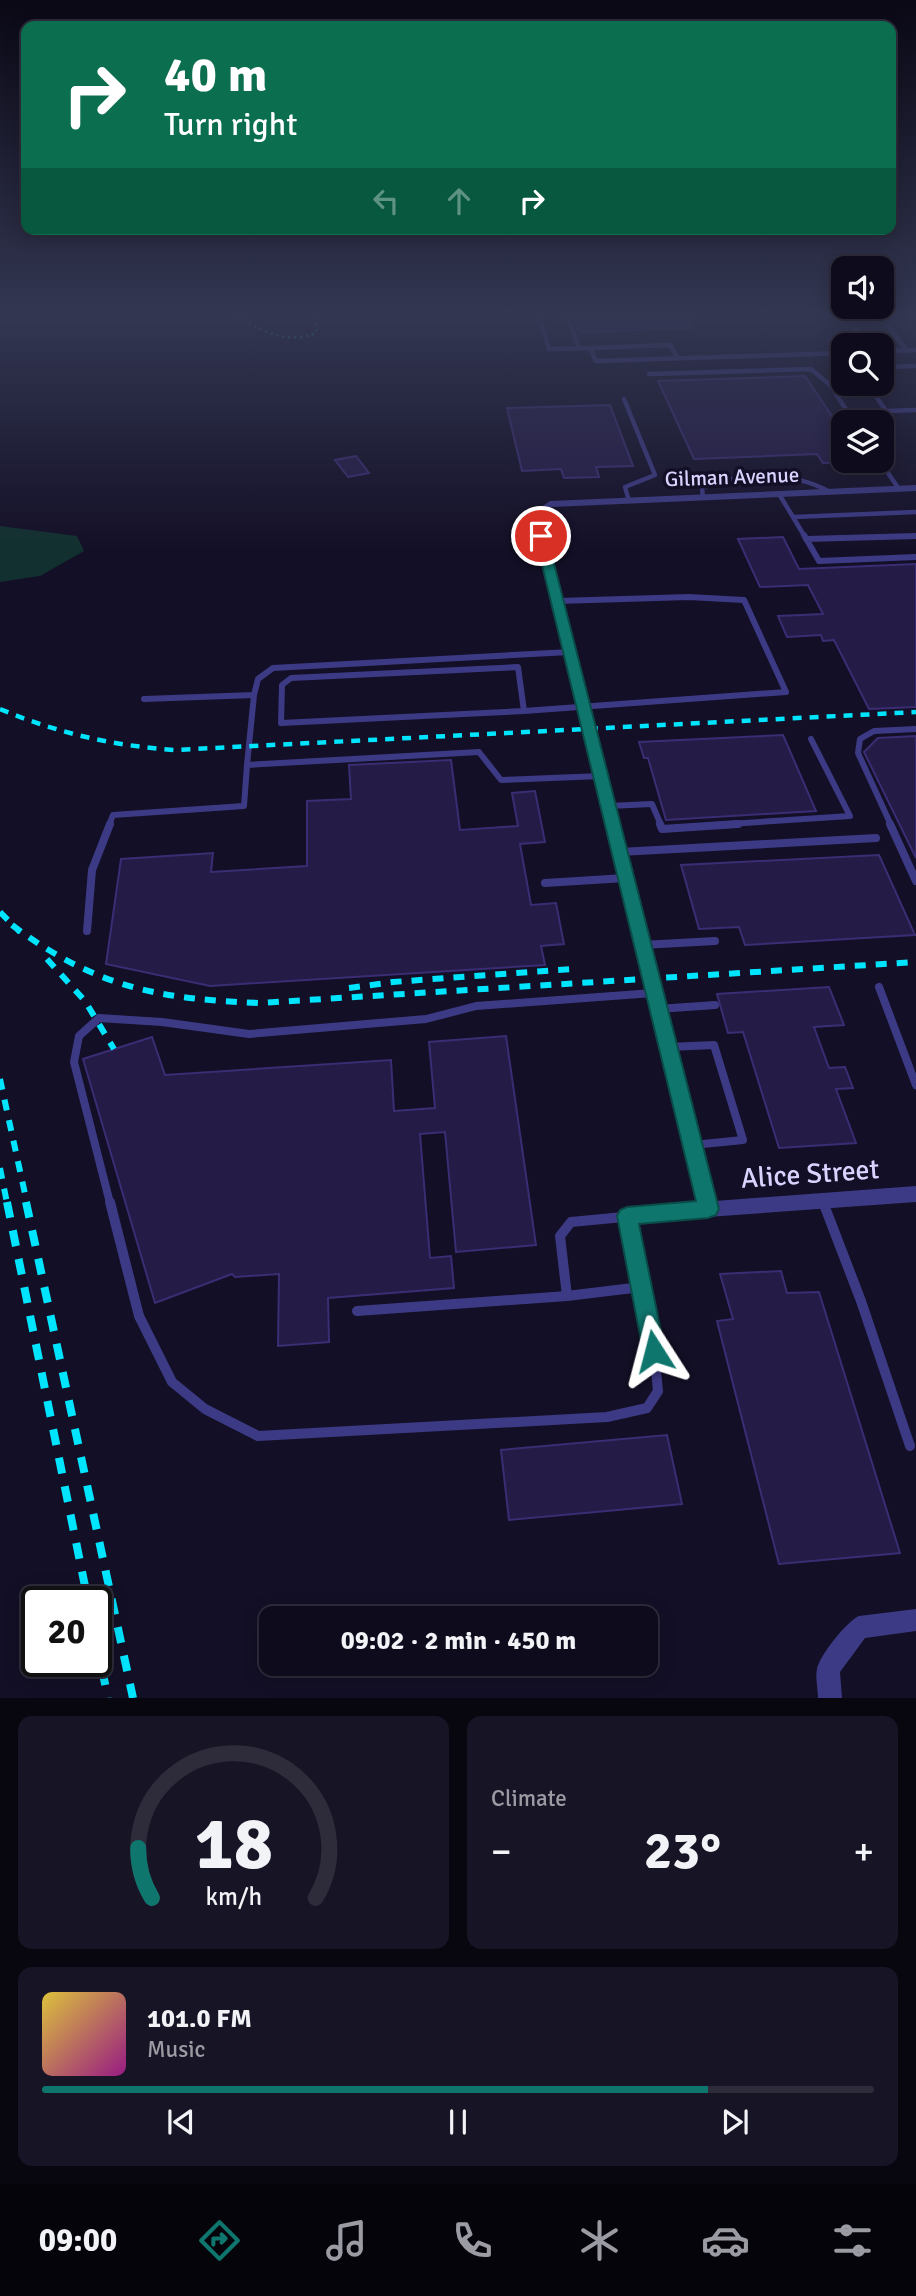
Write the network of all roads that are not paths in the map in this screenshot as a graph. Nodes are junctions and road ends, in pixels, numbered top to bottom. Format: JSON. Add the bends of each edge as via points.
{"nodes":[{"id":1,"x":836,"y":395,"type":"edge"},
{"id":2,"x":876,"y":396,"type":"edge"},
{"id":3,"x":624,"y":399,"type":"dead end"},
{"id":4,"x":846,"y":410,"type":"edge"},
{"id":5,"x":916,"y":410,"type":"edge"},
{"id":6,"x":888,"y":473,"type":"edge"},
{"id":7,"x":899,"y":489,"type":"junction"},
{"id":8,"x":915,"y":489,"type":"edge"},
{"id":9,"x":830,"y":492,"type":"junction"},
{"id":10,"x":779,"y":494,"type":"junction"},
{"id":11,"x":703,"y":497,"type":"junction"},
{"id":12,"x":629,"y":501,"type":"junction"},
{"id":13,"x":916,"y":512,"type":"edge"},
{"id":14,"x":793,"y":517,"type":"junction"},
{"id":15,"x":916,"y":536,"type":"edge"},
{"id":16,"x":806,"y":539,"type":"junction"},
{"id":17,"x":916,"y":557,"type":"edge"},
{"id":18,"x":558,"y":601,"type":"junction"},
{"id":19,"x":570,"y":652,"type":"junction"},
{"id":20,"x":254,"y":695,"type":"junction"},
{"id":21,"x":144,"y":699,"type":"dead end"},
{"id":22,"x":583,"y":706,"type":"junction"},
{"id":23,"x":524,"y":711,"type":"junction"},
{"id":24,"x":916,"y":729,"type":"edge"},
{"id":25,"x":811,"y":739,"type":"dead end"},
{"id":26,"x":247,"y":765,"type":"junction"},
{"id":27,"x":601,"y":776,"type":"junction"},
{"id":28,"x":608,"y":806,"type":"junction"},
{"id":29,"x":876,"y":838,"type":"dead end"},
{"id":30,"x":619,"y":852,"type":"junction"},
{"id":31,"x":625,"y":878,"type":"junction"},
{"id":32,"x":916,"y":881,"type":"edge"},
{"id":33,"x":545,"y":883,"type":"dead end"},
{"id":34,"x":87,"y":930,"type":"dead end"},
{"id":35,"x":715,"y":941,"type":"dead end"},
{"id":36,"x":642,"y":945,"type":"junction"},
{"id":37,"x":879,"y":987,"type":"dead end"},
{"id":38,"x":653,"y":993,"type":"junction"},
{"id":39,"x":715,"y":1005,"type":"dead end"},
{"id":40,"x":657,"y":1009,"type":"junction"},
{"id":41,"x":667,"y":1047,"type":"junction"},
{"id":42,"x":916,"y":1085,"type":"edge"},
{"id":43,"x":692,"y":1145,"type":"junction"},
{"id":44,"x":916,"y":1194,"type":"edge"},
{"id":45,"x":823,"y":1200,"type":"junction"},
{"id":46,"x":708,"y":1209,"type":"junction"},
{"id":47,"x":627,"y":1216,"type":"junction"},
{"id":48,"x":641,"y":1287,"type":"junction"},
{"id":49,"x":567,"y":1296,"type":"junction"},
{"id":50,"x":357,"y":1311,"type":"dead end"},
{"id":51,"x":910,"y":1446,"type":"dead end"},
{"id":52,"x":916,"y":1620,"type":"edge"},
{"id":53,"x":830,"y":1698,"type":"edge"}],
"edges":[{"from":1,"to":4,"type":"lane"},
{"from":2,"to":5,"type":"lane","via":[[886,411]]},
{"from":3,"to":12,"type":"lane","via":[[655,475],[625,486]]},
{"from":6,"to":7,"type":"lane"},
{"from":7,"to":8,"type":"street","name":"Gilman Avenue"},
{"from":7,"to":9,"type":"street","name":"Gilman Avenue"},
{"from":9,"to":10,"type":"street","name":"Gilman Avenue"},
{"from":9,"to":11,"type":"lane","via":[[797,478],[766,479],[710,483],[702,488]]},
{"from":10,"to":11,"type":"street","name":"Gilman Avenue"},
{"from":10,"to":14,"type":"lane"},
{"from":11,"to":12,"type":"street","name":"Gilman Avenue"},
{"from":12,"to":18,"type":"street","name":"Gilman Avenue","via":[[551,504],[536,514]]},
{"from":13,"to":14,"type":"lane"},
{"from":14,"to":16,"type":"lane"},
{"from":15,"to":16,"type":"lane"},
{"from":16,"to":17,"type":"lane","via":[[820,561]]},
{"from":18,"to":19,"type":"street"},
{"from":18,"to":22,"type":"lane","via":[[744,600],[786,692]]},
{"from":19,"to":20,"type":"lane","via":[[273,668],[258,679]]},
{"from":19,"to":22,"type":"street"},
{"from":20,"to":21,"type":"lane"},
{"from":20,"to":26,"type":"lane"},
{"from":22,"to":23,"type":"lane"},
{"from":22,"to":27,"type":"street"},
{"from":23,"to":23,"type":"lane","via":[[281,723],[282,685],[291,678],[518,667]]},
{"from":24,"to":32,"type":"lane","via":[[874,731],[860,739],[858,753]]},
{"from":25,"to":28,"type":"lane","via":[[850,816],[662,829],[652,804]]},
{"from":26,"to":27,"type":"lane","via":[[479,752],[501,780]]},
{"from":26,"to":34,"type":"lane","via":[[244,806],[113,815],[92,870]]},
{"from":27,"to":28,"type":"street"},
{"from":28,"to":30,"type":"street"},
{"from":29,"to":30,"type":"lane"},
{"from":30,"to":31,"type":"street"},
{"from":31,"to":33,"type":"lane"},
{"from":31,"to":36,"type":"street"},
{"from":35,"to":36,"type":"lane"},
{"from":36,"to":38,"type":"street"},
{"from":37,"to":42,"type":"lane"},
{"from":38,"to":40,"type":"street"},
{"from":38,"to":48,"type":"lane","via":[[476,1006],[426,1019],[249,1034],[99,1018],[79,1036],[74,1062],[139,1316],[172,1382],[205,1409],[258,1436],[607,1417],[647,1408],[658,1391],[652,1331]]},
{"from":39,"to":40,"type":"lane"},
{"from":40,"to":41,"type":"street"},
{"from":41,"to":43,"type":"street"},
{"from":41,"to":43,"type":"lane","via":[[714,1045],[743,1140]]},
{"from":43,"to":46,"type":"street"},
{"from":44,"to":45,"type":"street","name":"Alice Street"},
{"from":45,"to":46,"type":"street","name":"Alice Street"},
{"from":45,"to":51,"type":"lane"},
{"from":46,"to":47,"type":"lane"},
{"from":47,"to":48,"type":"lane"},
{"from":47,"to":49,"type":"lane","via":[[571,1222],[560,1236]]},
{"from":48,"to":49,"type":"lane"},
{"from":49,"to":50,"type":"lane"},
{"from":52,"to":53,"type":"street","via":[[859,1627],[828,1669]]}]}
